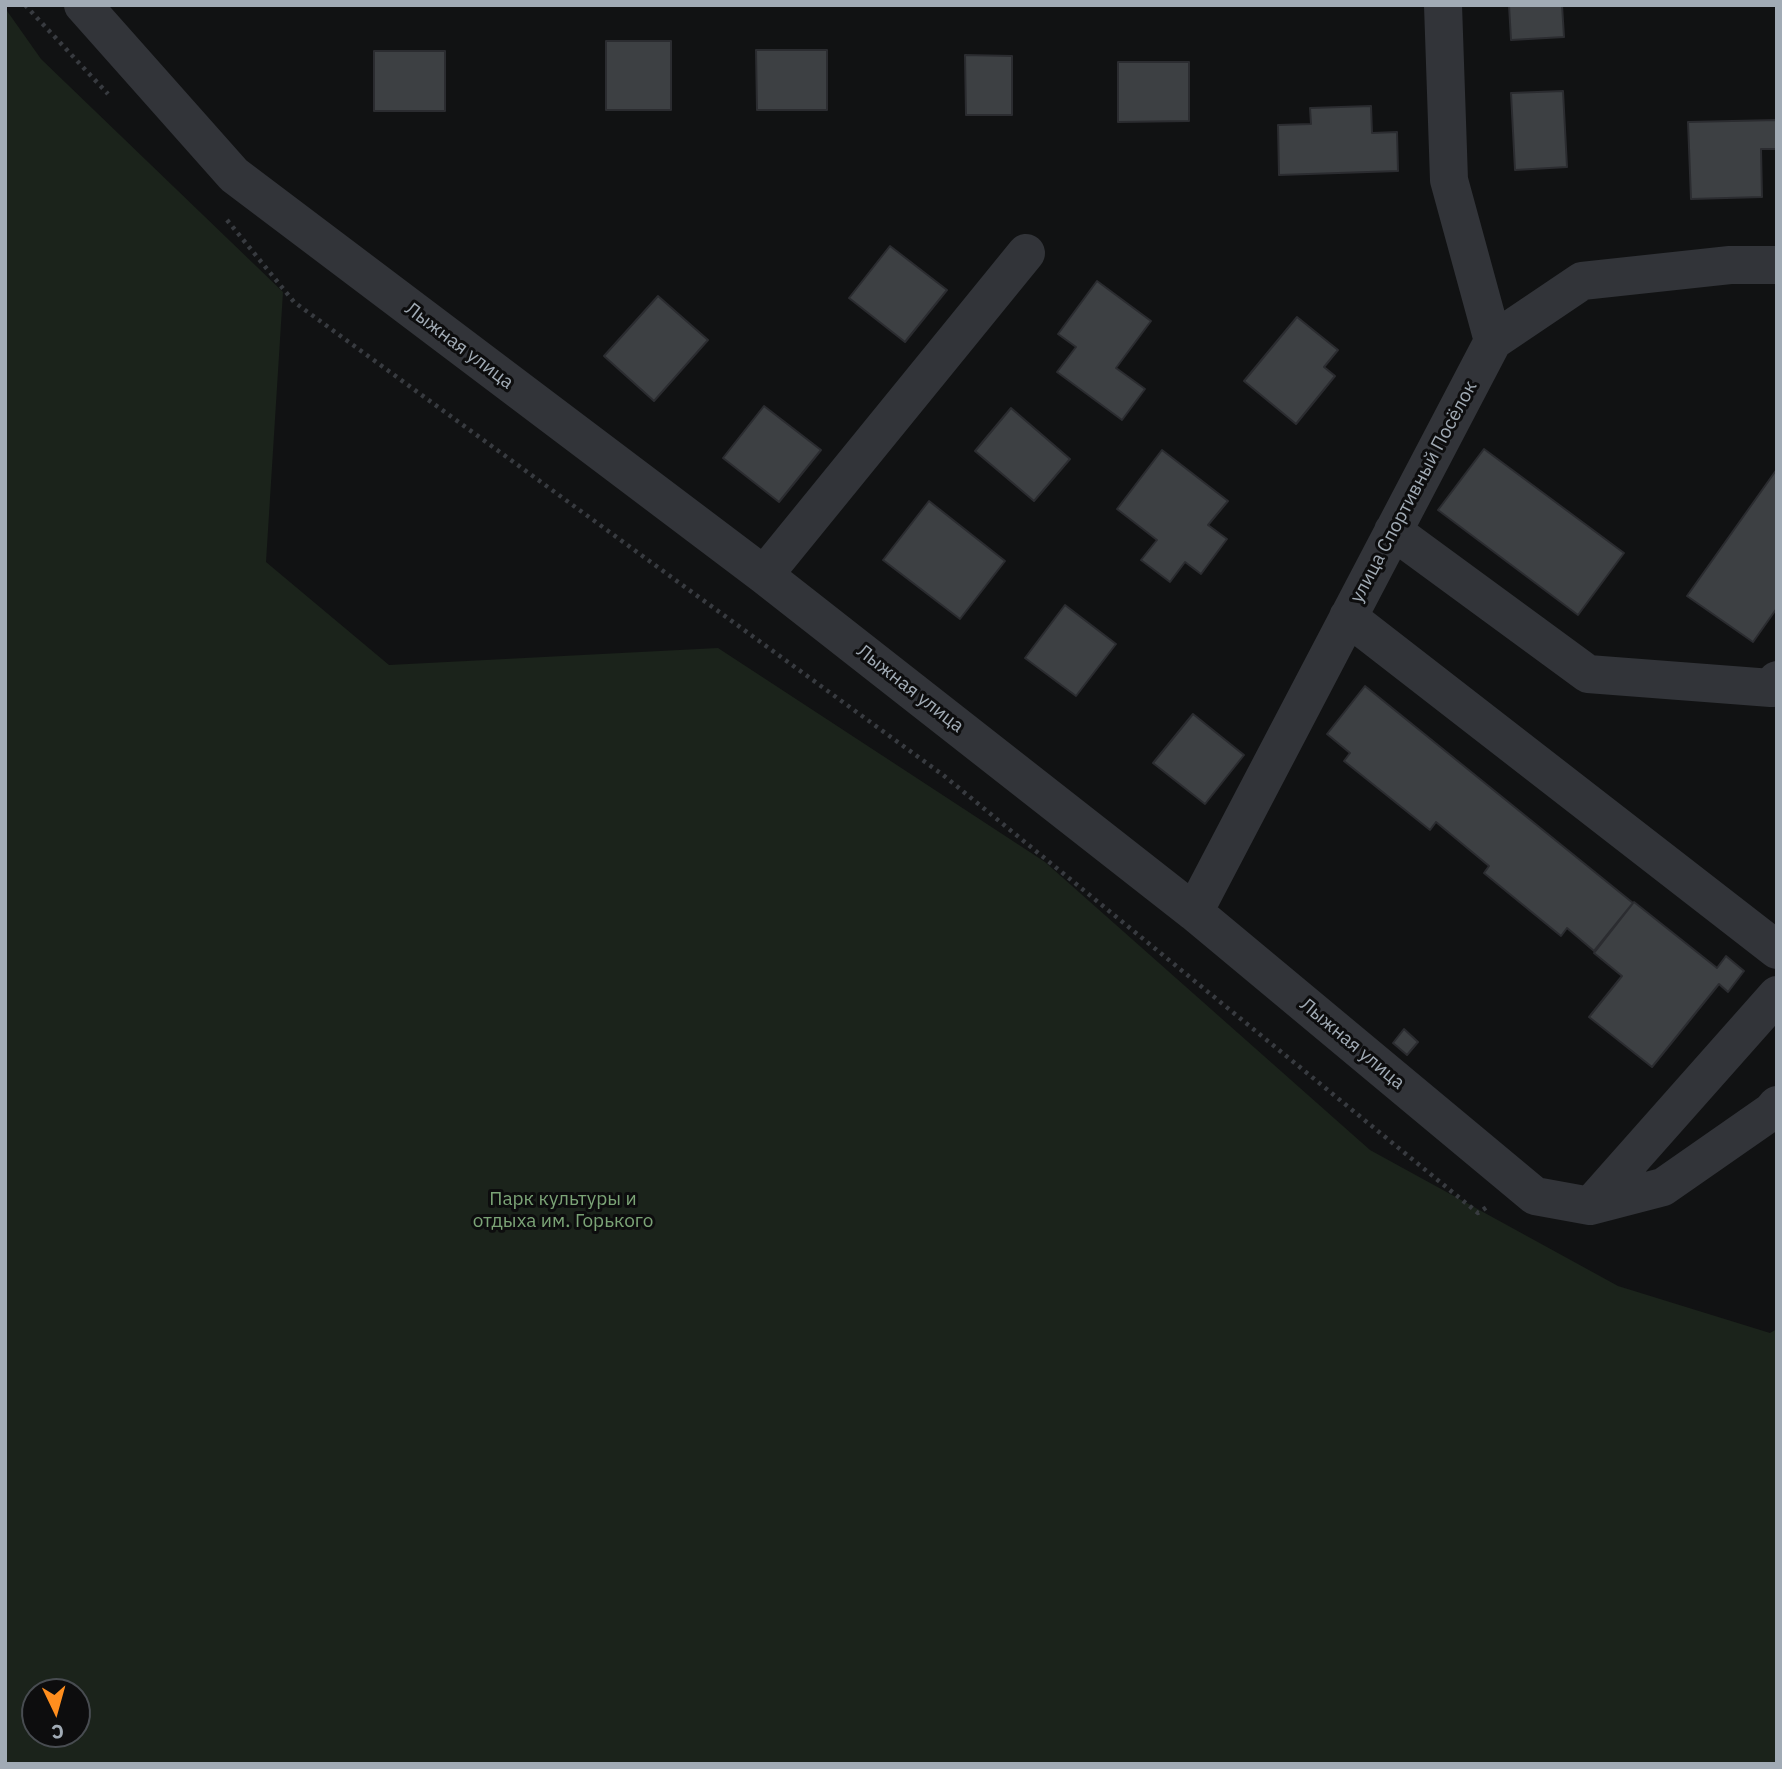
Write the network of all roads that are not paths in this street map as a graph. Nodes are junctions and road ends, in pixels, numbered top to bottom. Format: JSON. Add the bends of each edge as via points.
{"nodes":[{"id":1,"x":83,"y":5,"type":"edge"},
{"id":2,"x":1443,"y":5,"type":"edge"},
{"id":3,"x":1026,"y":253,"type":"dead end"},
{"id":4,"x":1777,"y":265,"type":"edge"},
{"id":5,"x":1493,"y":341,"type":"junction"},
{"id":6,"x":1393,"y":531,"type":"junction"},
{"id":7,"x":764,"y":575,"type":"junction"},
{"id":8,"x":1348,"y":617,"type":"junction"},
{"id":9,"x":1777,"y":680,"type":"edge"},
{"id":10,"x":1194,"y":912,"type":"junction"},
{"id":11,"x":1777,"y":950,"type":"edge"},
{"id":12,"x":1777,"y":995,"type":"edge"},
{"id":13,"x":1777,"y":1105,"type":"edge"},
{"id":14,"x":1590,"y":1206,"type":"junction"}],
"edges":[{"from":1,"to":7,"type":"street","name":"Лыжная улица","via":[[234,175]]},
{"from":2,"to":5,"type":"street","via":[[1449,180]]},
{"from":3,"to":7,"type":"street"},
{"from":4,"to":5,"type":"street","name":"улица Спортивный Посёлок","via":[[1730,265],[1582,281]]},
{"from":5,"to":6,"type":"street","name":"улица Спортивный Посёлок"},
{"from":6,"to":8,"type":"street","name":"улица Спортивный Посёлок"},
{"from":6,"to":9,"type":"street","via":[[1588,674],[1771,688]]},
{"from":7,"to":10,"type":"street","name":"Лыжная улица"},
{"from":8,"to":10,"type":"street","name":"улица Спортивный Посёлок"},
{"from":8,"to":11,"type":"street"},
{"from":10,"to":14,"type":"street","name":"Лыжная улица","via":[[1535,1196]]},
{"from":12,"to":14,"type":"street"},
{"from":13,"to":14,"type":"street","name":"Лыжная улица","via":[[1663,1187]]}]}
